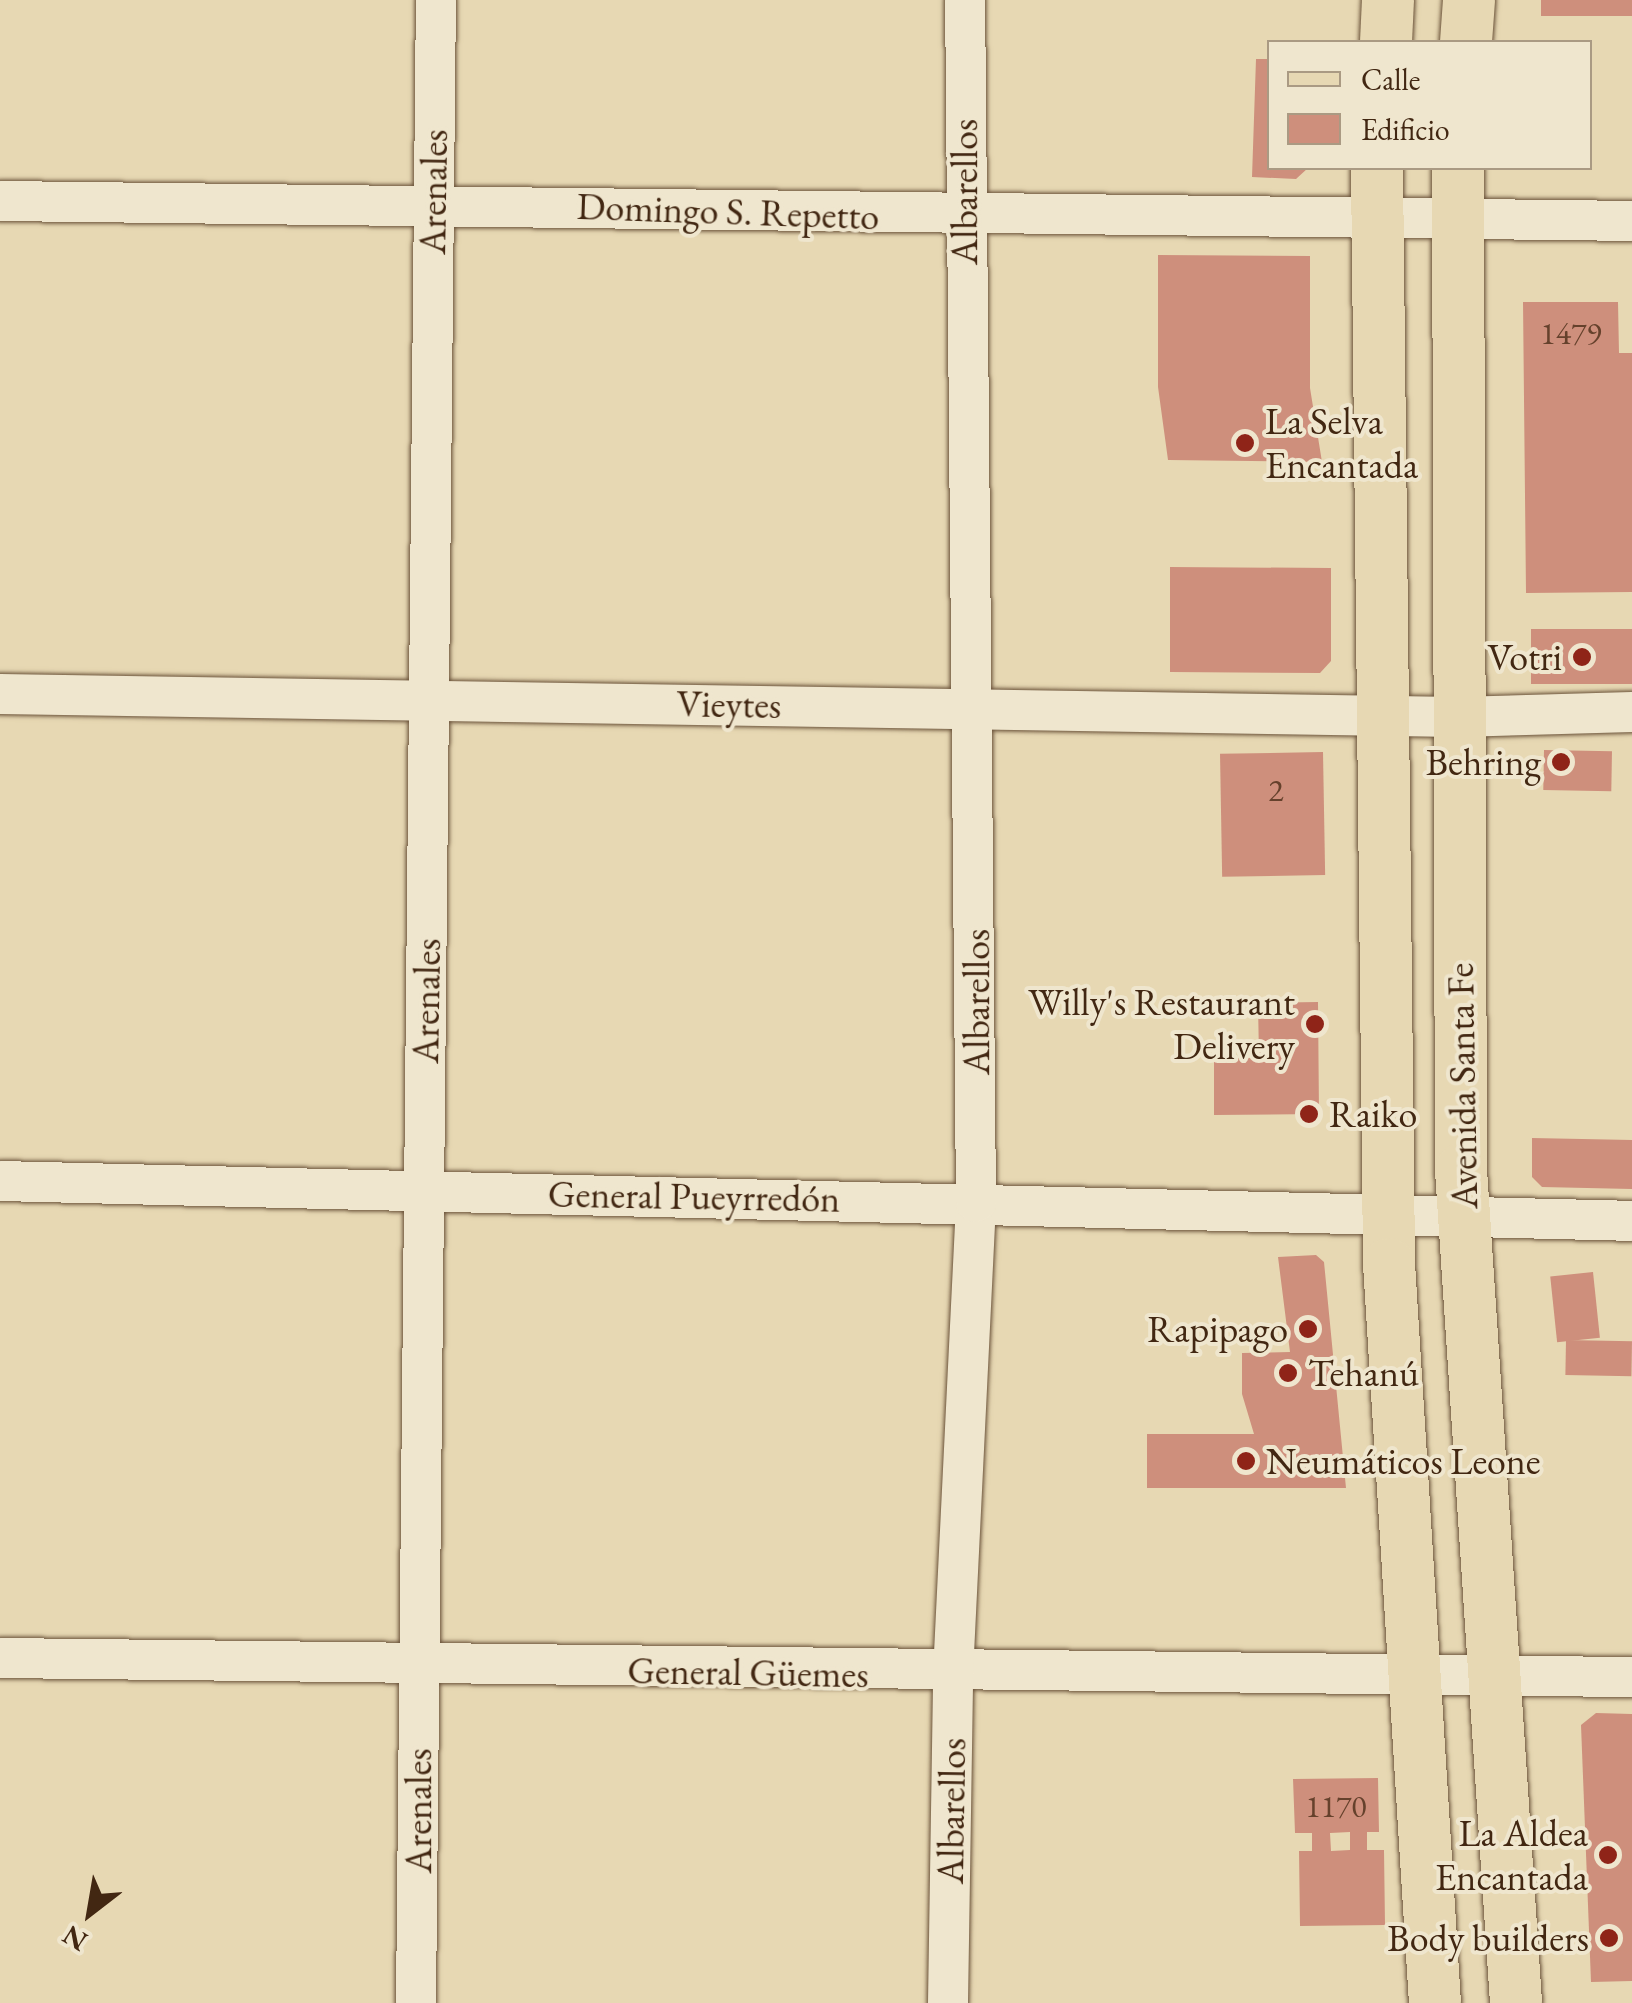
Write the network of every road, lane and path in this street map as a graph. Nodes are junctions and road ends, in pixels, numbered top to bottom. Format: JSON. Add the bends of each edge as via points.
{"nodes":[{"id":1,"x":436,"y":0,"type":"edge"},
{"id":2,"x":965,"y":0,"type":"edge"},
{"id":3,"x":1388,"y":0,"type":"edge"},
{"id":4,"x":1468,"y":0,"type":"edge"},
{"id":5,"x":1386,"y":40,"type":"edge"},
{"id":6,"x":1466,"y":40,"type":"edge"},
{"id":7,"x":1378,"y":170,"type":"edge"},
{"id":8,"x":1458,"y":170,"type":"edge"},
{"id":9,"x":0,"y":201,"type":"edge"},
{"id":10,"x":433,"y":203,"type":"junction"},
{"id":11,"x":962,"y":218,"type":"junction"},
{"id":12,"x":1632,"y":221,"type":"edge"},
{"id":13,"x":1374,"y":224,"type":"junction"},
{"id":14,"x":1456,"y":224,"type":"junction"},
{"id":15,"x":0,"y":694,"type":"edge"},
{"id":16,"x":429,"y":701,"type":"junction"},
{"id":17,"x":977,"y":707,"type":"junction"},
{"id":18,"x":1379,"y":712,"type":"junction"},
{"id":19,"x":1632,"y":712,"type":"edge"},
{"id":20,"x":1457,"y":716,"type":"junction"},
{"id":21,"x":0,"y":1182,"type":"edge"},
{"id":22,"x":424,"y":1190,"type":"junction"},
{"id":23,"x":976,"y":1202,"type":"junction"},
{"id":24,"x":1388,"y":1218,"type":"junction"},
{"id":25,"x":1463,"y":1220,"type":"junction"},
{"id":26,"x":1632,"y":1221,"type":"edge"},
{"id":27,"x":0,"y":1658,"type":"edge"},
{"id":28,"x":419,"y":1668,"type":"junction"},
{"id":29,"x":953,"y":1674,"type":"junction"},
{"id":30,"x":1415,"y":1676,"type":"junction"},
{"id":31,"x":1495,"y":1677,"type":"junction"},
{"id":32,"x":1632,"y":1677,"type":"edge"},
{"id":33,"x":416,"y":2003,"type":"edge"},
{"id":34,"x":948,"y":2003,"type":"edge"},
{"id":35,"x":1435,"y":2003,"type":"edge"},
{"id":36,"x":1516,"y":2003,"type":"edge"}],
"edges":[{"from":1,"to":10,"type":"street","name":"Arenales"},
{"from":2,"to":11,"type":"street","name":"Albarellos"},
{"from":3,"to":5,"type":"main road"},
{"from":4,"to":6,"type":"main road"},
{"from":7,"to":13,"type":"main road","name":"Avenida Santa Fe"},
{"from":8,"to":14,"type":"main road","name":"Avenida Santa Fe"},
{"from":9,"to":10,"type":"street","name":"Domingo S. Repetto"},
{"from":10,"to":11,"type":"street","name":"Domingo S. Repetto"},
{"from":10,"to":16,"type":"street","name":"Arenales"},
{"from":11,"to":13,"type":"street","name":"Domingo S. Repetto"},
{"from":11,"to":17,"type":"street","name":"Albarellos"},
{"from":12,"to":14,"type":"street","name":"Domingo S. Repetto"},
{"from":13,"to":14,"type":"street","name":"Domingo S. Repetto"},
{"from":13,"to":18,"type":"main road","name":"Avenida Santa Fe"},
{"from":14,"to":20,"type":"main road","name":"Avenida Santa Fe"},
{"from":15,"to":16,"type":"street","name":"Vieytes"},
{"from":16,"to":17,"type":"street","name":"Vieytes"},
{"from":16,"to":22,"type":"street","name":"Arenales"},
{"from":17,"to":18,"type":"street","name":"Vieytes"},
{"from":17,"to":23,"type":"street","name":"Albarellos"},
{"from":18,"to":20,"type":"street","name":"Vieytes"},
{"from":18,"to":24,"type":"main road","name":"Avenida Santa Fe"},
{"from":19,"to":20,"type":"street","name":"Vieytes"},
{"from":20,"to":25,"type":"main road","name":"Avenida Santa Fe"},
{"from":21,"to":22,"type":"street","name":"General Pueyrredón"},
{"from":22,"to":23,"type":"street","name":"General Pueyrredón"},
{"from":22,"to":28,"type":"street","name":"Arenales"},
{"from":23,"to":24,"type":"street","name":"General Pueyrredón"},
{"from":23,"to":29,"type":"street","name":"Albarellos"},
{"from":24,"to":25,"type":"street","name":"General Pueyrredón"},
{"from":24,"to":30,"type":"main road","name":"Avenida Santa Fe"},
{"from":25,"to":26,"type":"street","name":"General Pueyrredón"},
{"from":25,"to":31,"type":"main road","name":"Avenida Santa Fe"},
{"from":27,"to":28,"type":"street","name":"General Güemes"},
{"from":28,"to":29,"type":"street","name":"General Güemes"},
{"from":28,"to":33,"type":"street","name":"Arenales"},
{"from":29,"to":30,"type":"street","name":"General Güemes"},
{"from":29,"to":34,"type":"street","name":"Albarellos"},
{"from":30,"to":31,"type":"street","name":"General Güemes"},
{"from":30,"to":35,"type":"main road","name":"Avenida Santa Fe"},
{"from":31,"to":32,"type":"street","name":"General Güemes"},
{"from":31,"to":36,"type":"main road","name":"Avenida Santa Fe"}]}
